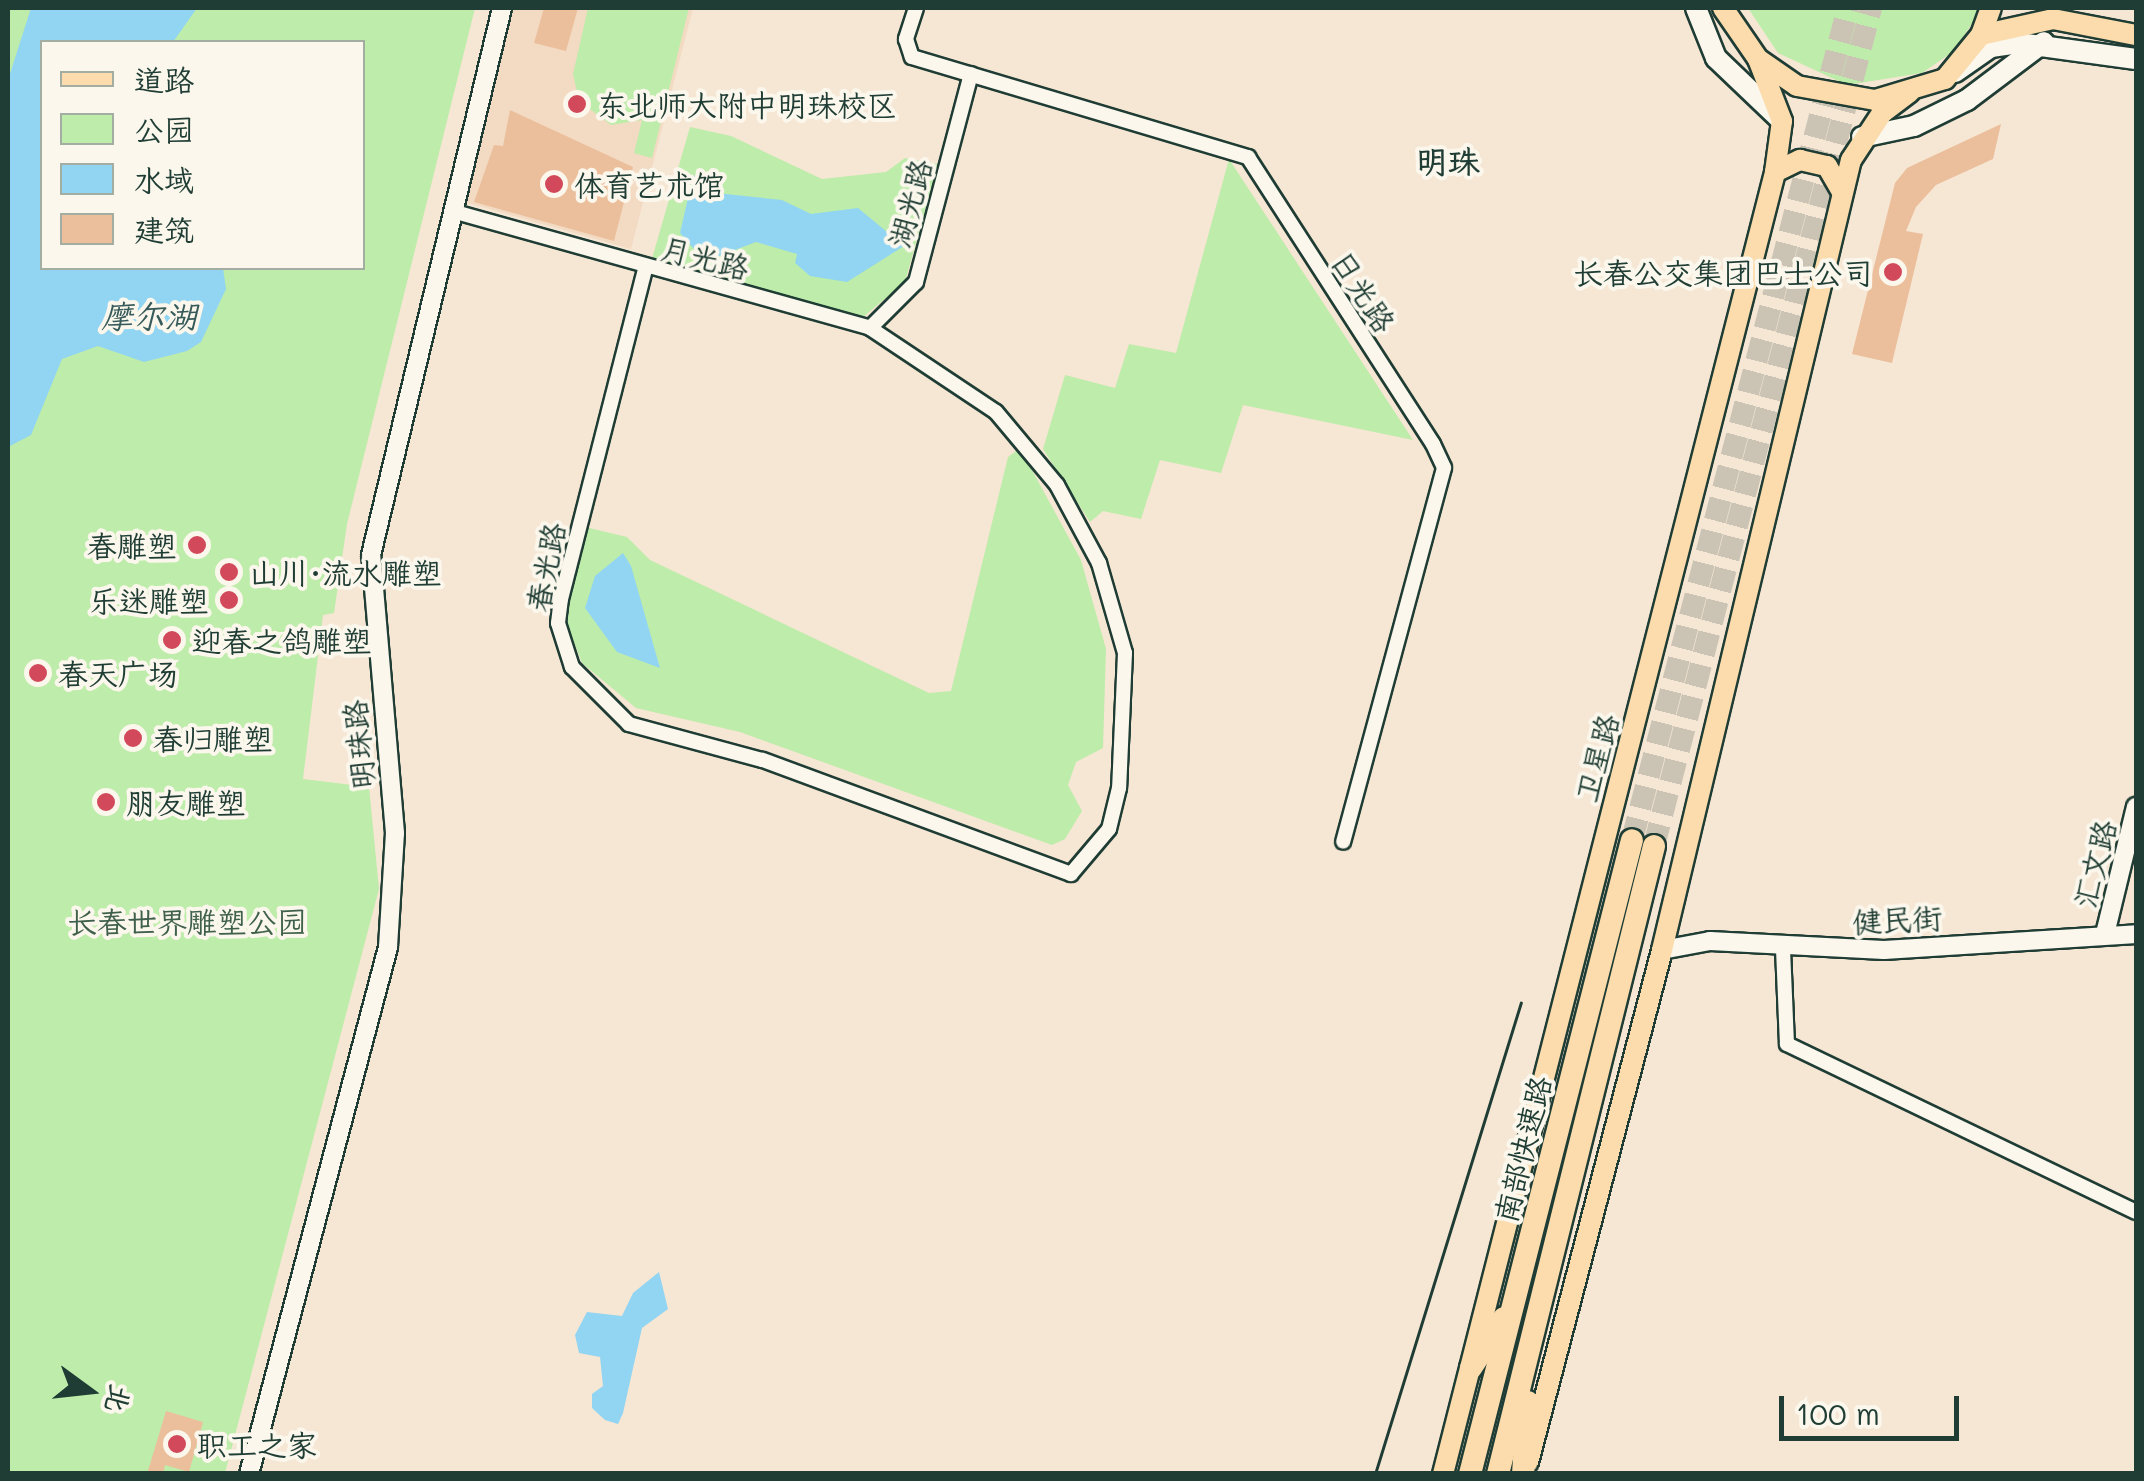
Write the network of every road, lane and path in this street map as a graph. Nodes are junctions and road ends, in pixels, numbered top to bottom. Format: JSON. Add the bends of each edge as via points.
{"nodes":[{"id":1,"x":502,"y":8,"type":"edge"},
{"id":2,"x":916,"y":8,"type":"edge"},
{"id":3,"x":1696,"y":8,"type":"edge"},
{"id":4,"x":1723,"y":8,"type":"edge"},
{"id":5,"x":1990,"y":8,"type":"edge"},
{"id":6,"x":2083,"y":8,"type":"edge"},
{"id":7,"x":2136,"y":22,"type":"edge"},
{"id":8,"x":1981,"y":35,"type":"junction"},
{"id":9,"x":2136,"y":35,"type":"edge"},
{"id":10,"x":2044,"y":42,"type":"junction"},
{"id":11,"x":1758,"y":59,"type":"junction"},
{"id":12,"x":2136,"y":59,"type":"edge"},
{"id":13,"x":970,"y":74,"type":"junction"},
{"id":14,"x":1945,"y":79,"type":"junction"},
{"id":15,"x":1909,"y":93,"type":"junction"},
{"id":16,"x":1782,"y":121,"type":"junction"},
{"id":17,"x":1862,"y":136,"type":"junction"},
{"id":18,"x":1775,"y":172,"type":"junction"},
{"id":19,"x":1842,"y":192,"type":"junction"},
{"id":20,"x":451,"y":215,"type":"junction"},
{"id":21,"x":645,"y":270,"type":"junction"},
{"id":22,"x":870,"y":328,"type":"junction"},
{"id":23,"x":2136,"y":807,"type":"edge"},
{"id":24,"x":923,"y":824,"type":"joint"},
{"id":25,"x":1343,"y":842,"type":"dead end"},
{"id":26,"x":2105,"y":934,"type":"junction"},
{"id":27,"x":2136,"y":934,"type":"edge"},
{"id":28,"x":1783,"y":948,"type":"junction"},
{"id":29,"x":1662,"y":950,"type":"junction"},
{"id":30,"x":2136,"y":1212,"type":"edge"},
{"id":31,"x":1514,"y":1303,"type":"junction"},
{"id":32,"x":1534,"y":1341,"type":"junction"},
{"id":33,"x":1471,"y":1368,"type":"junction"},
{"id":34,"x":248,"y":1474,"type":"edge"},
{"id":35,"x":1443,"y":1474,"type":"edge"},
{"id":36,"x":1470,"y":1474,"type":"edge"},
{"id":37,"x":1498,"y":1474,"type":"edge"},
{"id":38,"x":1523,"y":1474,"type":"edge"}],
"edges":[{"from":1,"to":20,"type":"street","name":"明珠路"},
{"from":2,"to":13,"type":"street","name":"日光路","via":[[906,39],[912,57]]},
{"from":3,"to":16,"type":"main road","via":[[1716,58]]},
{"from":4,"to":11,"type":"main road"},
{"from":5,"to":8,"type":"main road"},
{"from":6,"to":7,"type":"main road"},
{"from":8,"to":9,"type":"main road","via":[[2053,19]]},
{"from":8,"to":14,"type":"main road"},
{"from":10,"to":12,"type":"main road"},
{"from":10,"to":14,"type":"main road","via":[[1991,47]]},
{"from":10,"to":17,"type":"main road","via":[[1966,100],[1914,126]]},
{"from":11,"to":15,"type":"main road","via":[[1797,86],[1843,98]]},
{"from":11,"to":16,"type":"main road","name":"卫星路"},
{"from":13,"to":22,"type":"street","name":"湖光路","via":[[916,282]]},
{"from":13,"to":25,"type":"street","name":"日光路","via":[[1248,157],[1433,444],[1444,468]]},
{"from":14,"to":15,"type":"main road"},
{"from":15,"to":17,"type":"main road"},
{"from":16,"to":18,"type":"main road","name":"卫星路"},
{"from":17,"to":19,"type":"main road"},
{"from":18,"to":19,"type":"main road","via":[[1800,160],[1827,166]]},
{"from":18,"to":33,"type":"main road","name":"卫星路"},
{"from":19,"to":29,"type":"main road"},
{"from":20,"to":21,"type":"street","name":"月光路"},
{"from":20,"to":34,"type":"street","name":"明珠路","via":[[371,555],[395,833],[388,947]]},
{"from":21,"to":22,"type":"street","name":"月光路"},
{"from":21,"to":24,"type":"street","name":"春光路","via":[[561,599],[558,623],[572,667],[629,724],[762,760]]},
{"from":22,"to":24,"type":"street","name":"月光路","via":[[996,412],[1057,486],[1099,562],[1125,653],[1119,788],[1109,829],[1071,874]]},
{"from":23,"to":26,"type":"street","name":"汇文路"},
{"from":26,"to":27,"type":"street","name":"健民街"},
{"from":26,"to":28,"type":"street","name":"健民街","via":[[1884,950]]},
{"from":28,"to":29,"type":"street","name":"健民街","via":[[1710,941]]},
{"from":28,"to":30,"type":"street","via":[[1787,1044]]},
{"from":29,"to":38,"type":"main road"},
{"from":31,"to":32,"type":"highway","name":"南部快速路","via":[[1643,843]]},
{"from":31,"to":33,"type":"highway"},
{"from":31,"to":36,"type":"highway","name":"南部快速路"},
{"from":32,"to":37,"type":"highway","name":"南部快速路"},
{"from":32,"to":38,"type":"highway"},
{"from":33,"to":35,"type":"main road","name":"卫星路"}]}
